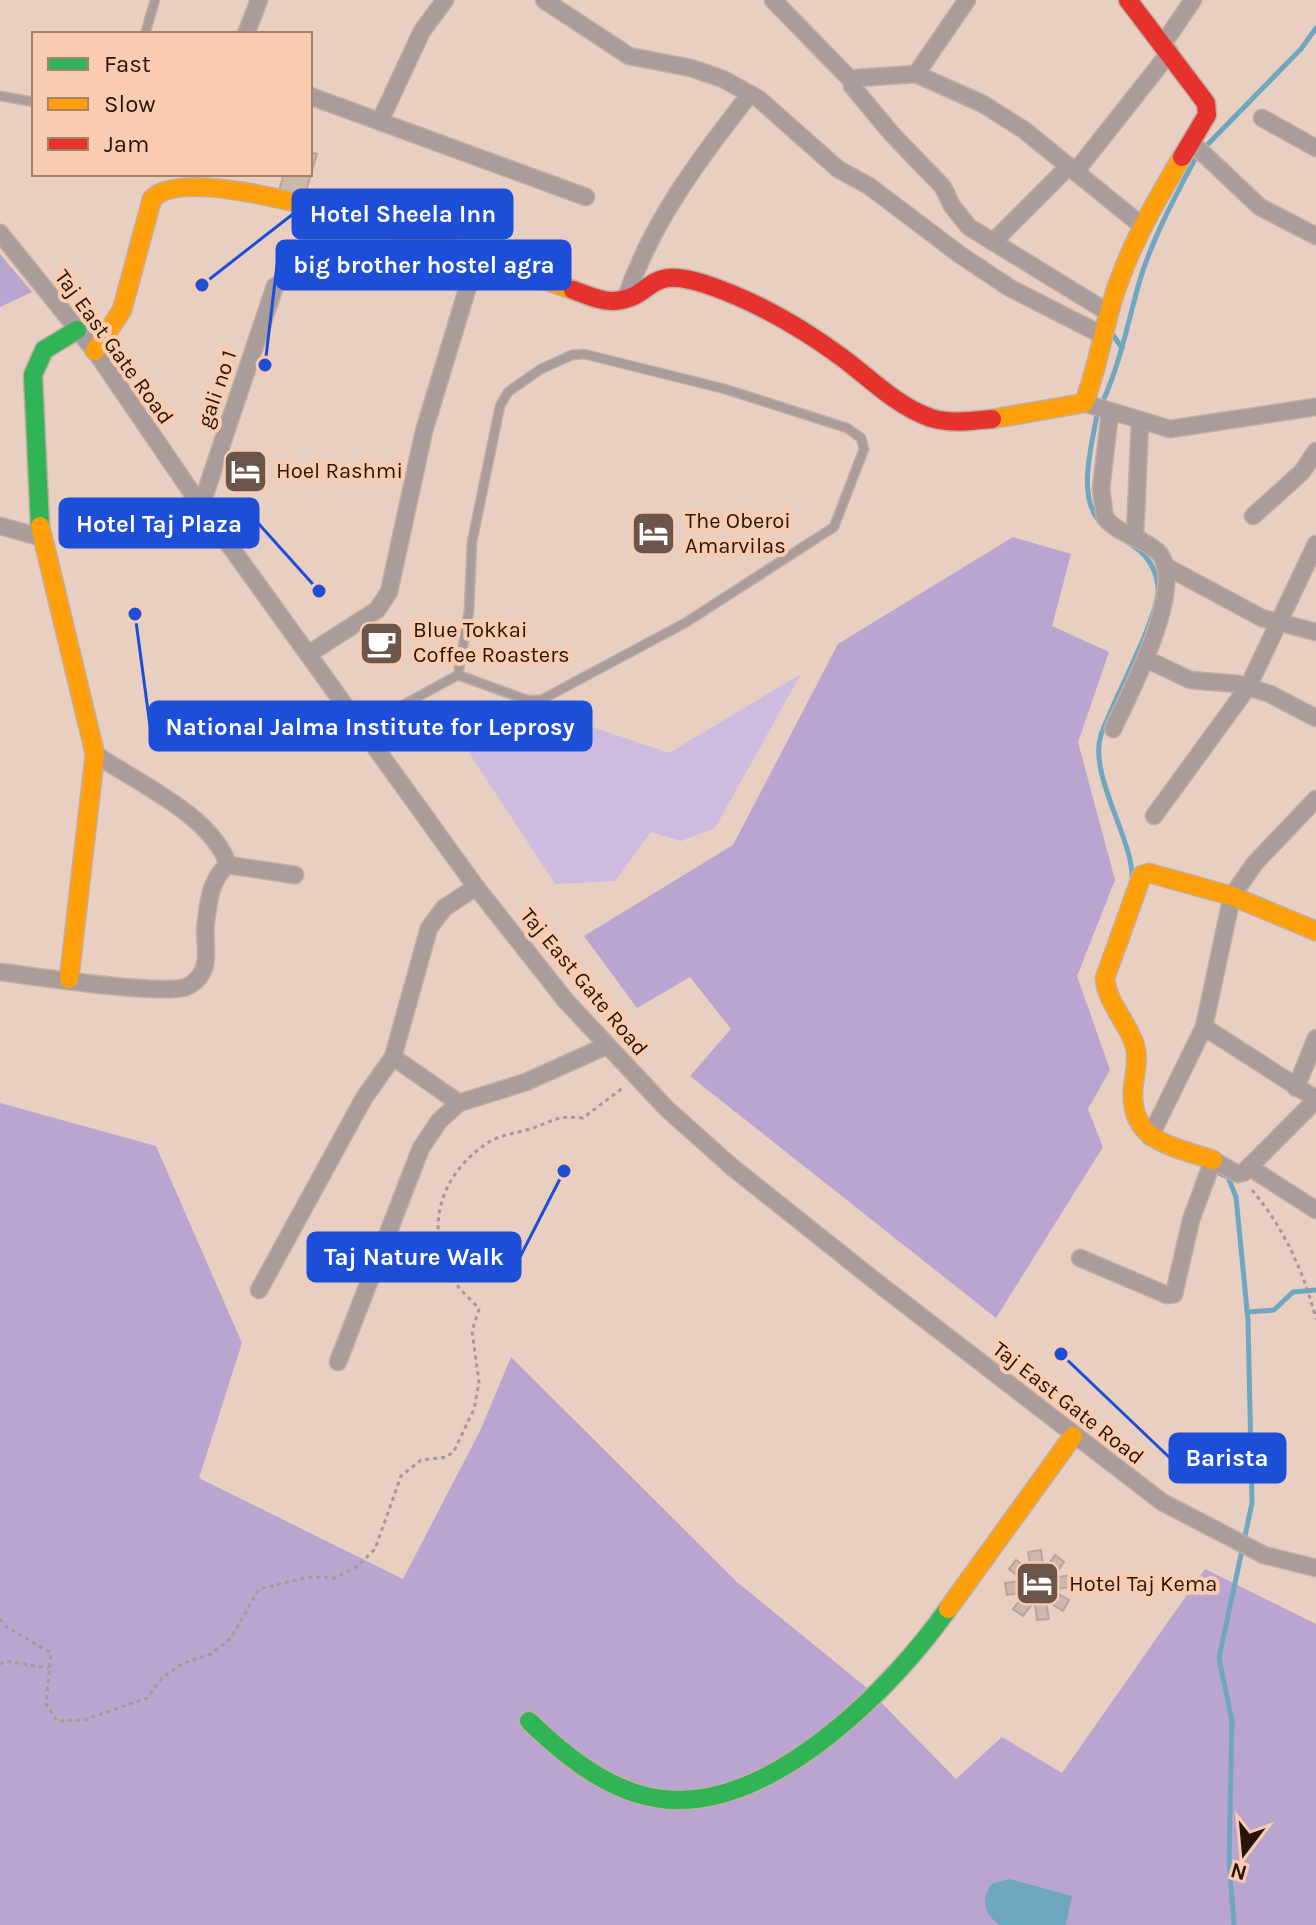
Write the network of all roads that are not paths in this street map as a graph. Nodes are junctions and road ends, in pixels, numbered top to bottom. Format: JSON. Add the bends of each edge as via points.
{"nodes":[{"id":1,"x":155,"y":0,"type":"edge"},
{"id":2,"x":259,"y":0,"type":"edge"},
{"id":3,"x":445,"y":0,"type":"edge"},
{"id":4,"x":544,"y":0,"type":"edge"},
{"id":5,"x":773,"y":0,"type":"edge"},
{"id":6,"x":967,"y":0,"type":"edge"},
{"id":7,"x":1128,"y":0,"type":"edge"},
{"id":8,"x":1193,"y":0,"type":"edge"},
{"id":9,"x":146,"y":32,"type":"edge"},
{"id":10,"x":247,"y":32,"type":"edge"},
{"id":11,"x":1166,"y":48,"type":"junction"},
{"id":12,"x":916,"y":74,"type":"junction"},
{"id":13,"x":853,"y":82,"type":"junction"},
{"id":14,"x":750,"y":94,"type":"junction"},
{"id":15,"x":0,"y":96,"type":"edge"},
{"id":16,"x":312,"y":97,"type":"edge"},
{"id":17,"x":32,"y":102,"type":"edge"},
{"id":18,"x":1262,"y":118,"type":"dead end"},
{"id":19,"x":380,"y":121,"type":"junction"},
{"id":20,"x":1313,"y":141,"type":"edge"},
{"id":21,"x":1192,"y":143,"type":"junction"},
{"id":22,"x":1073,"y":168,"type":"junction"},
{"id":23,"x":196,"y":178,"type":"edge"},
{"id":24,"x":586,"y":197,"type":"dead end"},
{"id":25,"x":1141,"y":225,"type":"junction"},
{"id":26,"x":0,"y":233,"type":"edge"},
{"id":27,"x":1316,"y":236,"type":"edge"},
{"id":28,"x":993,"y":242,"type":"junction"},
{"id":29,"x":477,"y":257,"type":"junction"},
{"id":30,"x":275,"y":286,"type":"dead end"},
{"id":31,"x":625,"y":302,"type":"junction"},
{"id":32,"x":1109,"y":313,"type":"junction"},
{"id":33,"x":77,"y":330,"type":"junction"},
{"id":34,"x":1104,"y":336,"type":"junction"},
{"id":35,"x":95,"y":351,"type":"junction"},
{"id":36,"x":1084,"y":403,"type":"junction"},
{"id":37,"x":1316,"y":407,"type":"edge"},
{"id":38,"x":1110,"y":412,"type":"junction"},
{"id":39,"x":1140,"y":420,"type":"junction"},
{"id":40,"x":1316,"y":451,"type":"edge"},
{"id":41,"x":201,"y":506,"type":"junction"},
{"id":42,"x":1253,"y":516,"type":"dead end"},
{"id":43,"x":0,"y":526,"type":"edge"},
{"id":44,"x":40,"y":537,"type":"junction"},
{"id":45,"x":1135,"y":537,"type":"junction"},
{"id":46,"x":1316,"y":544,"type":"edge"},
{"id":47,"x":1165,"y":566,"type":"junction"},
{"id":48,"x":1183,"y":574,"type":"junction"},
{"id":49,"x":1165,"y":595,"type":"junction"},
{"id":50,"x":1275,"y":623,"type":"junction"},
{"id":51,"x":1316,"y":632,"type":"edge"},
{"id":52,"x":310,"y":653,"type":"junction"},
{"id":53,"x":1146,"y":659,"type":"junction"},
{"id":54,"x":458,"y":675,"type":"junction"},
{"id":55,"x":1248,"y":687,"type":"junction"},
{"id":56,"x":1316,"y":718,"type":"edge"},
{"id":57,"x":1113,"y":729,"type":"dead end"},
{"id":58,"x":365,"y":732,"type":"junction"},
{"id":59,"x":95,"y":754,"type":"junction"},
{"id":60,"x":1316,"y":799,"type":"edge"},
{"id":61,"x":1154,"y":816,"type":"dead end"},
{"id":62,"x":228,"y":865,"type":"junction"},
{"id":63,"x":295,"y":875,"type":"dead end"},
{"id":64,"x":476,"y":887,"type":"junction"},
{"id":65,"x":1232,"y":896,"type":"junction"},
{"id":66,"x":1316,"y":931,"type":"edge"},
{"id":67,"x":0,"y":972,"type":"edge"},
{"id":68,"x":69,"y":979,"type":"junction"},
{"id":69,"x":1204,"y":1027,"type":"junction"},
{"id":70,"x":1316,"y":1038,"type":"edge"},
{"id":71,"x":606,"y":1046,"type":"junction"},
{"id":72,"x":393,"y":1057,"type":"junction"},
{"id":73,"x":1296,"y":1088,"type":"junction"},
{"id":74,"x":1316,"y":1099,"type":"edge"},
{"id":75,"x":459,"y":1103,"type":"junction"},
{"id":76,"x":1150,"y":1137,"type":"junction"},
{"id":77,"x":1213,"y":1160,"type":"junction"},
{"id":78,"x":1244,"y":1171,"type":"junction"},
{"id":79,"x":1316,"y":1210,"type":"edge"},
{"id":80,"x":1080,"y":1258,"type":"dead end"},
{"id":81,"x":259,"y":1290,"type":"dead end"},
{"id":82,"x":338,"y":1362,"type":"dead end"},
{"id":83,"x":1073,"y":1436,"type":"junction"},
{"id":84,"x":1316,"y":1568,"type":"edge"},
{"id":85,"x":529,"y":1721,"type":"dead end"}],
"edges":[{"from":1,"to":9,"type":"lane"},
{"from":2,"to":10,"type":"street"},
{"from":3,"to":19,"type":"street","via":[[422,31]]},
{"from":4,"to":14,"type":"street","via":[[629,56],[691,68]]},
{"from":5,"to":13,"type":"street"},
{"from":6,"to":12,"type":"street"},
{"from":7,"to":11,"type":"street"},
{"from":8,"to":11,"type":"street"},
{"from":11,"to":21,"type":"street","via":[[1206,103],[1205,123]]},
{"from":11,"to":22,"type":"street"},
{"from":12,"to":13,"type":"street"},
{"from":12,"to":22,"type":"street","via":[[983,104]]},
{"from":13,"to":28,"type":"street","via":[[855,91],[943,187],[969,227]]},
{"from":14,"to":31,"type":"street","via":[[664,211]]},
{"from":14,"to":34,"type":"street","via":[[838,169],[959,254],[1010,288]]},
{"from":15,"to":17,"type":"lane"},
{"from":16,"to":19,"type":"street"},
{"from":18,"to":20,"type":"street"},
{"from":19,"to":24,"type":"street"},
{"from":21,"to":25,"type":"street"},
{"from":21,"to":27,"type":"street","via":[[1260,207]]},
{"from":22,"to":25,"type":"street"},
{"from":22,"to":28,"type":"street"},
{"from":23,"to":29,"type":"street","via":[[297,201]]},
{"from":23,"to":35,"type":"street","via":[[164,188],[149,205],[124,305],[110,338]]},
{"from":25,"to":32,"type":"street"},
{"from":26,"to":33,"type":"street","name":"Taj East Gate Road"},
{"from":28,"to":32,"type":"street"},
{"from":29,"to":31,"type":"street","via":[[548,284]]},
{"from":29,"to":52,"type":"street","via":[[424,431],[389,592],[377,610]]},
{"from":30,"to":41,"type":"street","name":"gali no 1"},
{"from":31,"to":36,"type":"street","via":[[661,277],[677,276],[736,296],[780,316],[913,407],[944,421]]},
{"from":32,"to":34,"type":"street"},
{"from":33,"to":35,"type":"street","name":"Taj East Gate Road"},
{"from":33,"to":44,"type":"street","via":[[44,350],[33,375]]},
{"from":34,"to":36,"type":"street"},
{"from":35,"to":41,"type":"street","name":"Taj East Gate Road"},
{"from":36,"to":38,"type":"street"},
{"from":37,"to":39,"type":"street","via":[[1180,429]]},
{"from":38,"to":39,"type":"street"},
{"from":38,"to":45,"type":"street","via":[[1101,489],[1105,518]]},
{"from":39,"to":45,"type":"street"},
{"from":40,"to":42,"type":"street","via":[[1302,472]]},
{"from":41,"to":52,"type":"street","name":"Taj East Gate Road"},
{"from":43,"to":44,"type":"street"},
{"from":44,"to":59,"type":"street"},
{"from":45,"to":47,"type":"street","via":[[1157,551]]},
{"from":46,"to":50,"type":"street"},
{"from":47,"to":48,"type":"street"},
{"from":47,"to":49,"type":"street"},
{"from":48,"to":49,"type":"street"},
{"from":48,"to":50,"type":"street"},
{"from":49,"to":53,"type":"street"},
{"from":50,"to":51,"type":"street"},
{"from":50,"to":55,"type":"street"},
{"from":52,"to":58,"type":"street","name":"Taj East Gate Road"},
{"from":53,"to":55,"type":"street","via":[[1190,680]]},
{"from":53,"to":57,"type":"street"},
{"from":54,"to":54,"type":"lane","via":[[527,700],[541,700],[685,623],[834,527],[864,449],[861,438],[847,428],[725,389],[584,354],[541,369],[508,392],[495,423],[472,542],[469,611]]},
{"from":54,"to":58,"type":"lane"},
{"from":55,"to":56,"type":"street"},
{"from":55,"to":61,"type":"street"},
{"from":58,"to":64,"type":"street","name":"Taj East Gate Road"},
{"from":59,"to":62,"type":"street","via":[[207,830]]},
{"from":59,"to":68,"type":"street"},
{"from":60,"to":65,"type":"street","via":[[1255,863]]},
{"from":62,"to":63,"type":"street"},
{"from":62,"to":68,"type":"street","via":[[211,890],[206,966],[199,979],[184,988],[143,988]]},
{"from":64,"to":71,"type":"street","name":"Taj East Gate Road"},
{"from":64,"to":72,"type":"street","via":[[444,908],[429,928]]},
{"from":65,"to":66,"type":"street"},
{"from":65,"to":69,"type":"street"},
{"from":65,"to":76,"type":"street","via":[[1142,875],[1107,964],[1106,989],[1136,1048],[1132,1110]]},
{"from":67,"to":68,"type":"street"},
{"from":69,"to":73,"type":"street"},
{"from":69,"to":76,"type":"street"},
{"from":70,"to":73,"type":"street"},
{"from":71,"to":75,"type":"street","via":[[526,1082]]},
{"from":71,"to":83,"type":"street","name":"Taj East Gate Road","via":[[732,1167]]},
{"from":72,"to":75,"type":"street"},
{"from":72,"to":81,"type":"street","via":[[364,1098]]},
{"from":73,"to":74,"type":"street"},
{"from":74,"to":78,"type":"street"},
{"from":75,"to":82,"type":"street","via":[[421,1148]]},
{"from":76,"to":77,"type":"street"},
{"from":77,"to":78,"type":"street"},
{"from":77,"to":80,"type":"street","via":[[1191,1220],[1174,1294]]},
{"from":78,"to":79,"type":"street"},
{"from":83,"to":84,"type":"street","name":"Taj East Gate Road","via":[[1162,1502],[1264,1555]]},
{"from":83,"to":85,"type":"street","via":[[900,1672],[838,1727],[760,1779],[678,1800],[649,1795],[585,1769]]}]}
